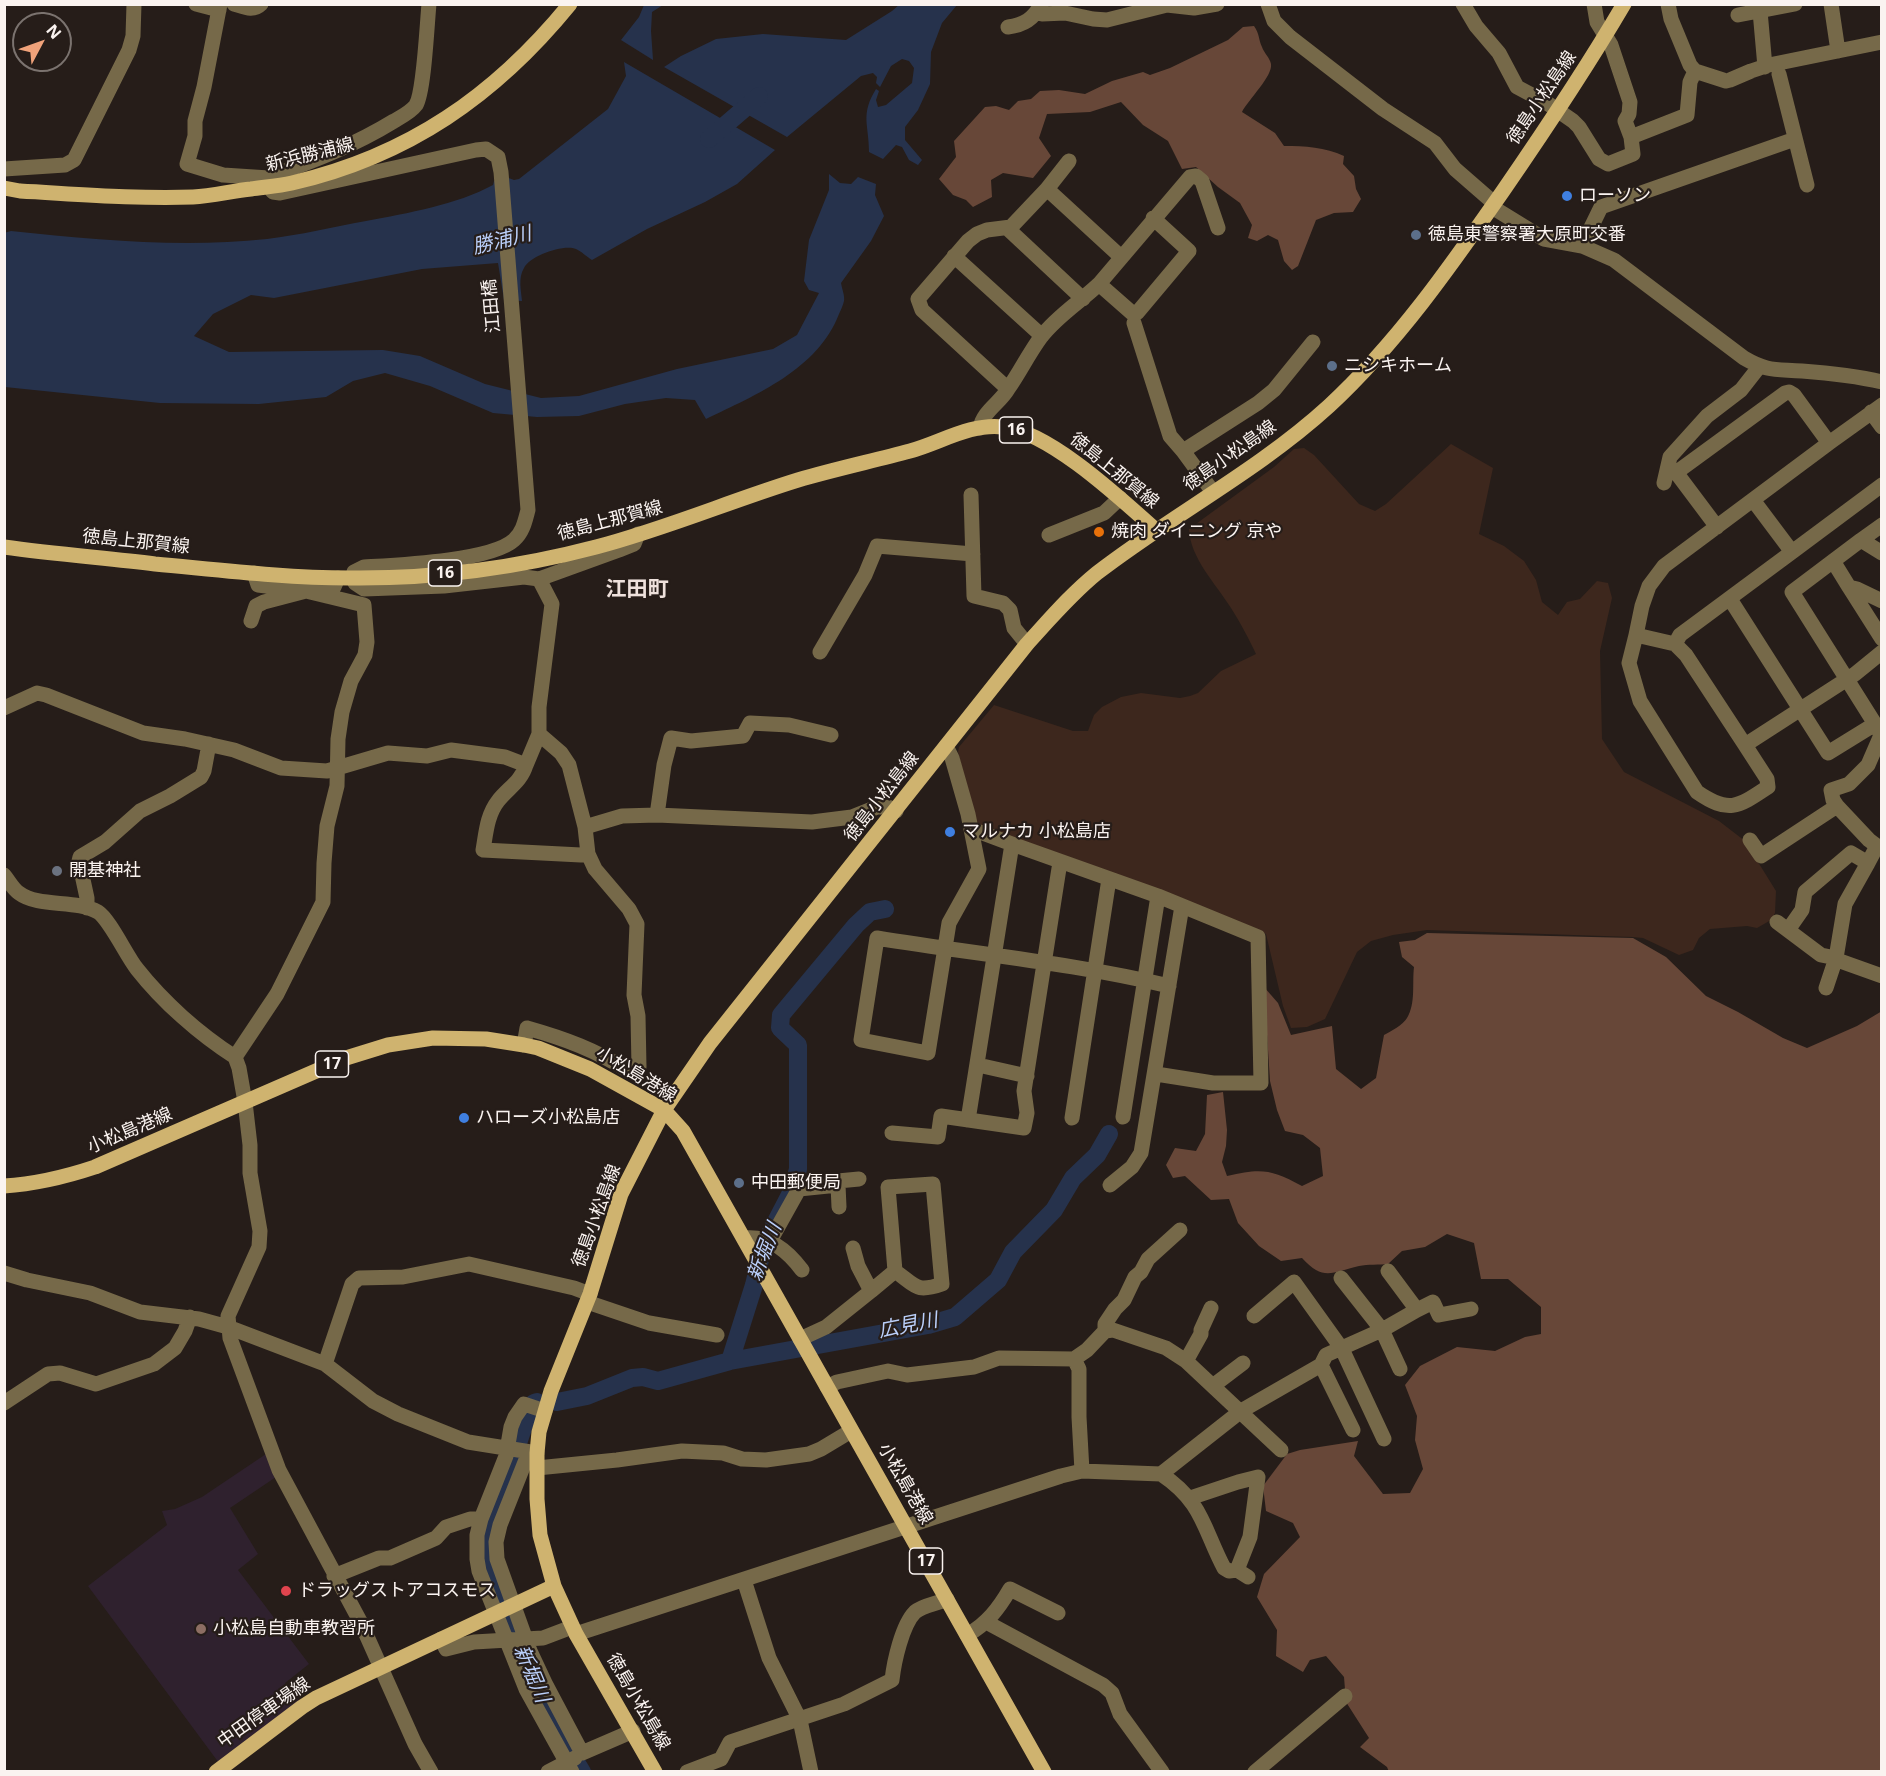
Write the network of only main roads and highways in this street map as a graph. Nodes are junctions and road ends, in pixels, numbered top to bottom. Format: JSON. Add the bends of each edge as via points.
{"nodes":[{"id":1,"x":570,"y":4,"type":"edge"},
{"id":2,"x":1624,"y":4,"type":"edge"},
{"id":3,"x":4,"y":188,"type":"edge"},
{"id":4,"x":1157,"y":531,"type":"junction"},
{"id":5,"x":4,"y":549,"type":"edge"},
{"id":6,"x":664,"y":1110,"type":"junction"},
{"id":7,"x":4,"y":1186,"type":"edge"},
{"id":8,"x":554,"y":1586,"type":"junction"},
{"id":9,"x":216,"y":1772,"type":"edge"},
{"id":10,"x":656,"y":1772,"type":"edge"},
{"id":11,"x":1044,"y":1772,"type":"edge"}],
"edges":[{"from":1,"to":3,"type":"main road","name":"新浜勝浦線","via":[[524,56],[458,112],[368,160],[317,177],[195,197]]},
{"from":2,"to":4,"type":"main road","name":"徳島小松島線","via":[[1558,110],[1447,273],[1372,363],[1281,446]]},
{"from":4,"to":5,"type":"main road","name":"徳島上那賀線","number":"16","via":[[1054,447],[1038,437],[1006,427],[980,428],[914,450],[798,480],[681,522],[540,560],[498,567],[345,578]]},
{"from":4,"to":6,"type":"main road","name":"徳島小松島線","via":[[1095,575],[1027,644],[710,1043]]},
{"from":6,"to":7,"type":"main road","name":"小松島港線","number":"17","via":[[590,1069],[538,1048],[486,1039],[433,1038],[346,1059],[95,1167],[62,1178]]},
{"from":6,"to":8,"type":"main road","name":"徳島小松島線","via":[[621,1194],[588,1298],[551,1390],[536,1408],[524,1454]]},
{"from":6,"to":11,"type":"main road","name":"小松島港線","number":"17","via":[[683,1131]]},
{"from":8,"to":9,"type":"main road","name":"中田停車場線","via":[[302,1707]]},
{"from":8,"to":10,"type":"main road","name":"徳島小松島線","via":[[574,1630]]}]}
